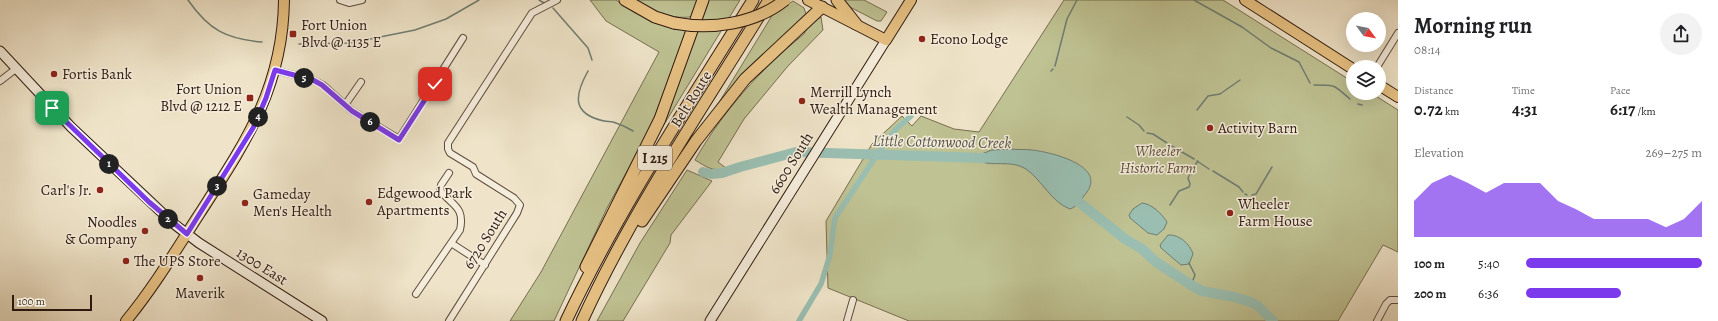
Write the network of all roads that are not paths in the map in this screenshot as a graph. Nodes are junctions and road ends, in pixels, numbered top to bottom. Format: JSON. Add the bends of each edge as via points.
{"nodes":[{"id":1,"x":284,"y":0,"type":"edge"},
{"id":2,"x":340,"y":0,"type":"edge"},
{"id":3,"x":362,"y":0,"type":"edge"},
{"id":4,"x":557,"y":0,"type":"edge"},
{"id":5,"x":625,"y":0,"type":"edge"},
{"id":6,"x":703,"y":0,"type":"edge"},
{"id":7,"x":753,"y":0,"type":"edge"},
{"id":8,"x":770,"y":0,"type":"edge"},
{"id":9,"x":785,"y":0,"type":"edge"},
{"id":10,"x":808,"y":0,"type":"edge"},
{"id":11,"x":837,"y":0,"type":"edge"},
{"id":12,"x":911,"y":0,"type":"edge"},
{"id":13,"x":1244,"y":0,"type":"edge"},
{"id":14,"x":822,"y":7,"type":"junction"},
{"id":15,"x":856,"y":24,"type":"junction"},
{"id":16,"x":1398,"y":34,"type":"edge"},
{"id":17,"x":464,"y":38,"type":"dead end"},
{"id":18,"x":886,"y":40,"type":"junction"},
{"id":19,"x":0,"y":51,"type":"edge"},
{"id":20,"x":1381,"y":60,"type":"edge"},
{"id":21,"x":1346,"y":65,"type":"edge"},
{"id":22,"x":17,"y":68,"type":"junction"},
{"id":23,"x":275,"y":70,"type":"junction"},
{"id":24,"x":0,"y":81,"type":"edge"},
{"id":25,"x":361,"y":82,"type":"dead end"},
{"id":26,"x":1386,"y":89,"type":"edge"},
{"id":27,"x":1398,"y":97,"type":"edge"},
{"id":28,"x":345,"y":105,"type":"junction"},
{"id":29,"x":449,"y":173,"type":"dead end"},
{"id":30,"x":187,"y":234,"type":"junction"},
{"id":31,"x":451,"y":243,"type":"junction"},
{"id":32,"x":485,"y":265,"type":"junction"},
{"id":33,"x":604,"y":276,"type":"junction"},
{"id":34,"x":416,"y":294,"type":"dead end"},
{"id":35,"x":853,"y":300,"type":"dead end"},
{"id":36,"x":1398,"y":300,"type":"edge"},
{"id":37,"x":311,"y":318,"type":"edge"},
{"id":38,"x":126,"y":321,"type":"edge"},
{"id":39,"x":322,"y":321,"type":"edge"},
{"id":40,"x":449,"y":321,"type":"edge"},
{"id":41,"x":563,"y":321,"type":"edge"},
{"id":42,"x":566,"y":321,"type":"edge"},
{"id":43,"x":582,"y":321,"type":"edge"},
{"id":44,"x":710,"y":321,"type":"edge"},
{"id":45,"x":847,"y":321,"type":"edge"},
{"id":46,"x":1377,"y":321,"type":"edge"}],
"edges":[{"from":1,"to":23,"type":"main road","via":[[282,35]]},
{"from":2,"to":3,"type":"street","via":[[348,3]]},
{"from":4,"to":32,"type":"street","name":"6720 South","via":[[532,13],[448,143],[450,152],[520,205]]},
{"from":5,"to":9,"type":"highway","bridge":true,"via":[[655,17],[674,23],[702,26],[728,24],[757,15]]},
{"from":6,"to":41,"type":"highway","via":[[660,119],[595,247]]},
{"from":7,"to":42,"type":"highway","name":"Belt Route","number":"I 215","via":[[633,195]]},
{"from":8,"to":33,"type":"highway","name":"Belt Route","number":"I 215","via":[[648,196]]},
{"from":10,"to":14,"type":"main road"},
{"from":11,"to":15,"type":"highway"},
{"from":12,"to":18,"type":"main road","name":"6600 South"},
{"from":13,"to":21,"type":"main road"},
{"from":14,"to":15,"type":"main road"},
{"from":14,"to":33,"type":"highway","via":[[745,79],[696,141]]},
{"from":15,"to":18,"type":"main road"},
{"from":16,"to":20,"type":"street"},
{"from":17,"to":28,"type":"street","via":[[399,140]]},
{"from":18,"to":44,"type":"main road","name":"6600 South"},
{"from":19,"to":22,"type":"main road","name":"1300 East"},
{"from":22,"to":24,"type":"street"},
{"from":22,"to":30,"type":"main road","name":"1300 East","via":[[71,127],[149,202]]},
{"from":23,"to":28,"type":"street","via":[[313,80]]},
{"from":23,"to":30,"type":"main road","via":[[253,128]]},
{"from":25,"to":28,"type":"street"},
{"from":26,"to":27,"type":"main road"},
{"from":29,"to":31,"type":"street","via":[[440,190],[455,204],[460,212],[461,222],[460,230]]},
{"from":30,"to":37,"type":"main road","name":"1300 East"},
{"from":30,"to":38,"type":"main road","via":[[154,286]]},
{"from":31,"to":32,"type":"street"},
{"from":31,"to":34,"type":"street"},
{"from":32,"to":40,"type":"street","name":"6720 South"},
{"from":33,"to":43,"type":"highway","name":"Belt Route","number":"I 215"},
{"from":35,"to":45,"type":"street"},
{"from":36,"to":46,"type":"street","via":[[1390,300]]},
{"from":37,"to":39,"type":"main road","name":"1300 East"}]}
